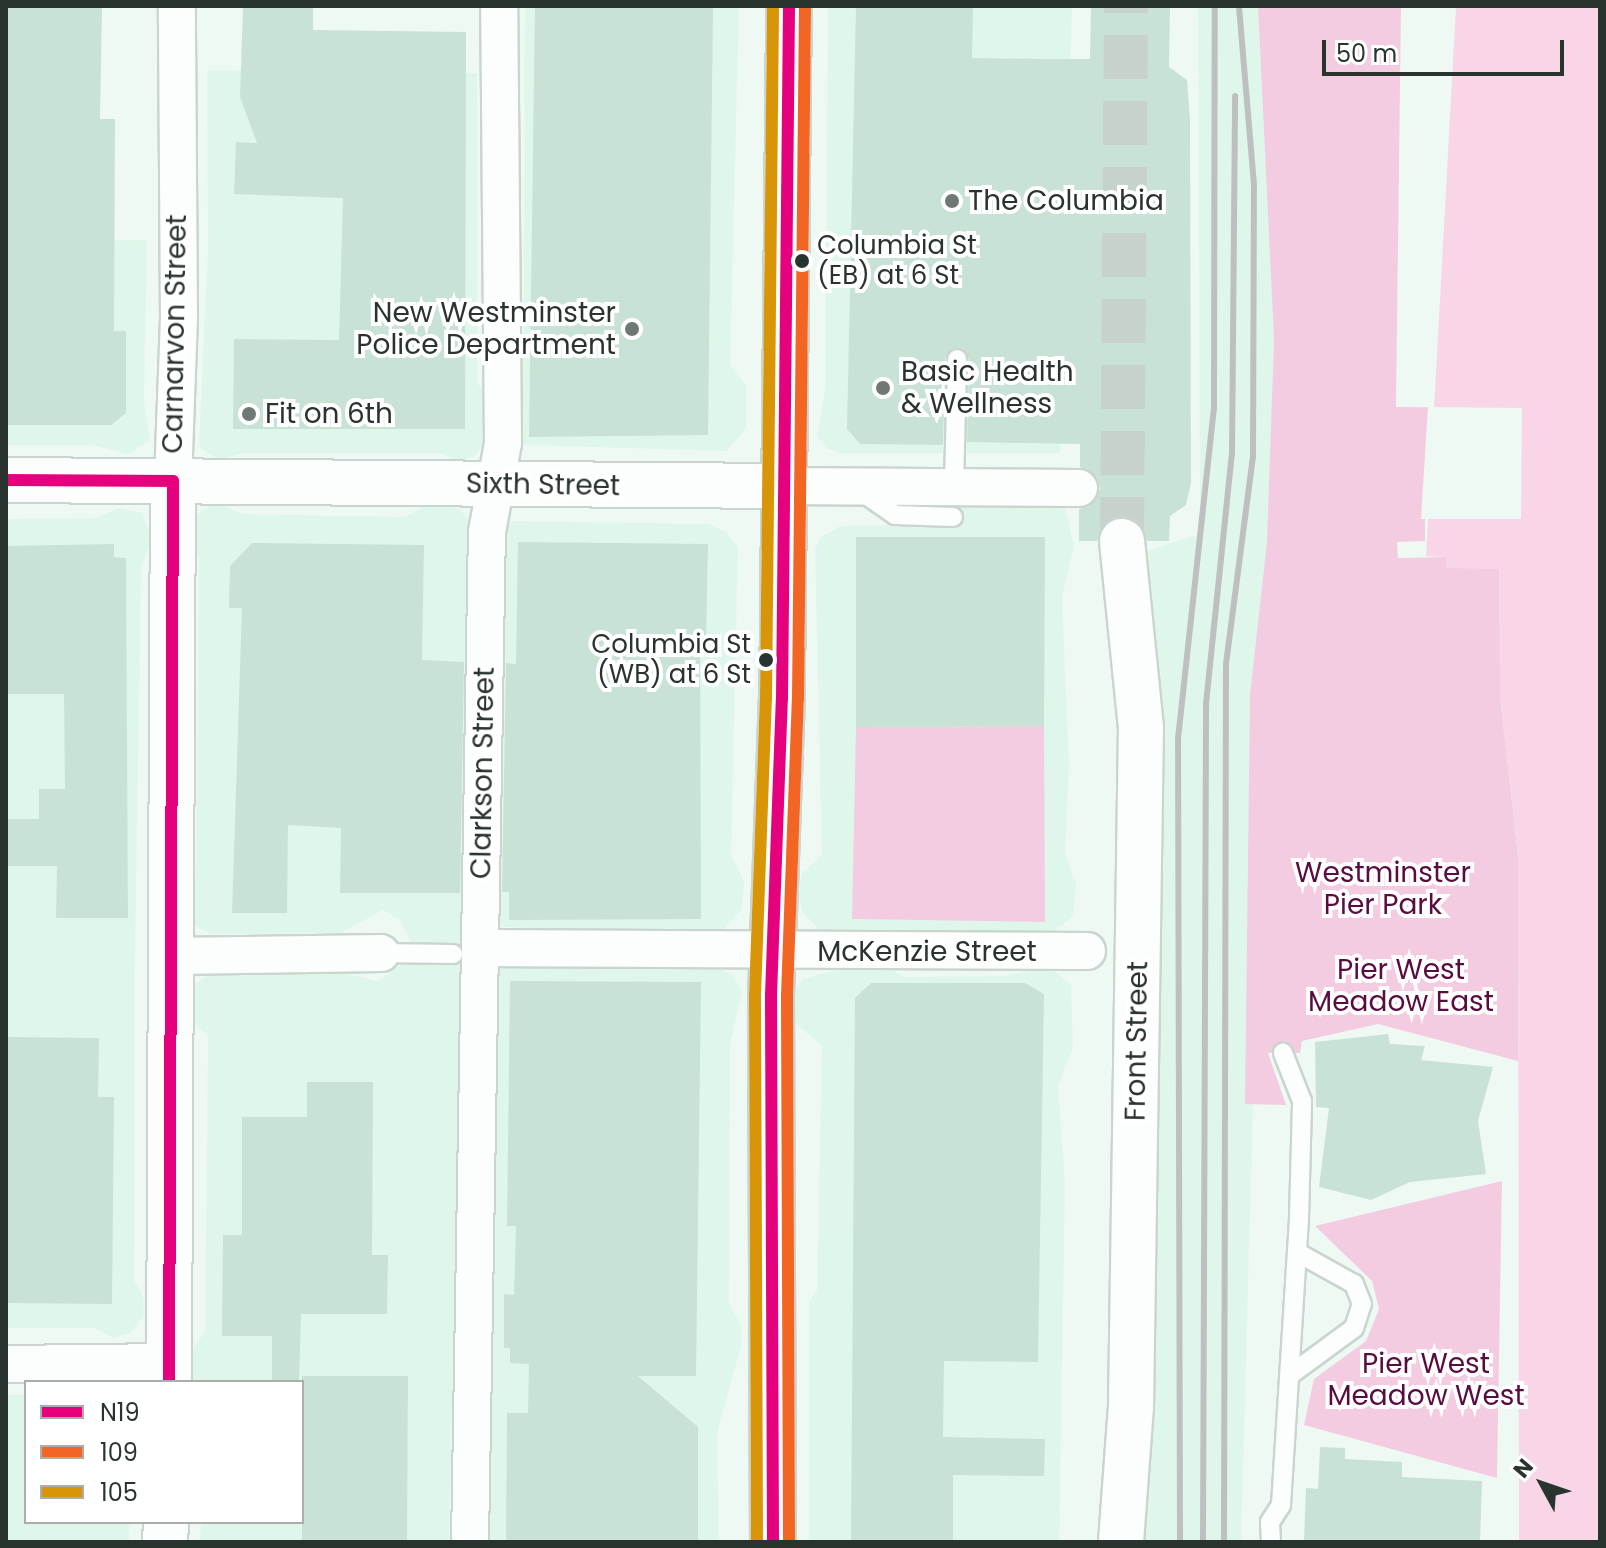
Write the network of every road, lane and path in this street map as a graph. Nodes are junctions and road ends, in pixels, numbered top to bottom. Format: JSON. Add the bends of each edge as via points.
{"nodes":[{"id":1,"x":177,"y":6,"type":"edge"},
{"id":2,"x":499,"y":6,"type":"edge"},
{"id":3,"x":789,"y":6,"type":"edge"},
{"id":4,"x":957,"y":359,"type":"dead end"},
{"id":5,"x":6,"y":480,"type":"edge"},
{"id":6,"x":173,"y":481,"type":"junction"},
{"id":7,"x":493,"y":485,"type":"junction"},
{"id":8,"x":784,"y":486,"type":"junction"},
{"id":9,"x":1079,"y":488,"type":"dead end"},
{"id":10,"x":953,"y":502,"type":"junction"},
{"id":11,"x":1122,"y":541,"type":"tunnel mouth"},
{"id":12,"x":466,"y":951,"type":"junction"},
{"id":13,"x":1087,"y":951,"type":"dead end"},
{"id":14,"x":771,"y":952,"type":"junction"},
{"id":15,"x":381,"y":953,"type":"joint"},
{"id":16,"x":174,"y":956,"type":"junction"},
{"id":17,"x":1283,"y":1053,"type":"dead end"},
{"id":18,"x":1298,"y":1253,"type":"junction"},
{"id":19,"x":6,"y":1364,"type":"edge"},
{"id":20,"x":169,"y":1372,"type":"edge"},
{"id":21,"x":1290,"y":1375,"type":"junction"},
{"id":22,"x":470,"y":1542,"type":"edge"},
{"id":23,"x":773,"y":1542,"type":"edge"},
{"id":24,"x":1121,"y":1542,"type":"edge"},
{"id":25,"x":1271,"y":1542,"type":"edge"}],
"edges":[{"from":1,"to":6,"type":"street","name":"Carnarvon Street","via":[[179,317]]},
{"from":2,"to":7,"type":"street","name":"Clarkson Street","via":[[503,443]]},
{"from":3,"to":8,"type":"street"},
{"from":4,"to":10,"type":"lane"},
{"from":5,"to":6,"type":"street","name":"Sixth Street"},
{"from":6,"to":7,"type":"street","name":"Sixth Street"},
{"from":6,"to":16,"type":"street","name":"Carnarvon Street"},
{"from":7,"to":8,"type":"street","name":"Sixth Street"},
{"from":7,"to":12,"type":"street","name":"Clarkson Street"},
{"from":8,"to":10,"type":"street","name":"Sixth Street","via":[[853,485]]},
{"from":8,"to":14,"type":"street"},
{"from":9,"to":10,"type":"street","name":"Sixth Street"},
{"from":11,"to":24,"type":"street","name":"Front Street","via":[[1141,728],[1131,1407]]},
{"from":12,"to":14,"type":"street","name":"McKenzie Street"},
{"from":12,"to":15,"type":"lane"},
{"from":12,"to":22,"type":"street","name":"Clarkson Street"},
{"from":13,"to":14,"type":"street","name":"McKenzie Street"},
{"from":14,"to":23,"type":"street"},
{"from":15,"to":16,"type":"street"},
{"from":16,"to":20,"type":"street","name":"Carnarvon Street"},
{"from":17,"to":18,"type":"lane","via":[[1302,1101]]},
{"from":18,"to":21,"type":"lane"},
{"from":18,"to":21,"type":"lane","via":[[1354,1284],[1362,1304],[1354,1328]]},
{"from":19,"to":20,"type":"street"},
{"from":21,"to":25,"type":"lane","via":[[1281,1505],[1270,1522]]}]}
